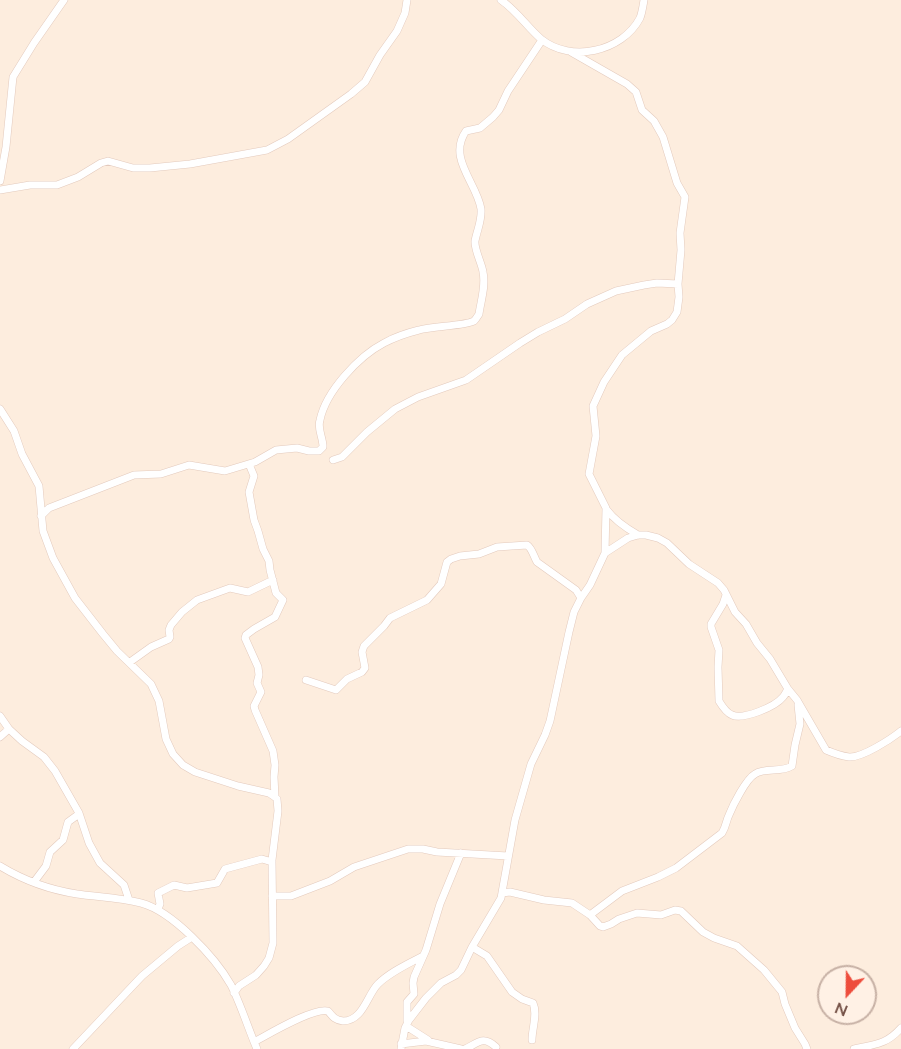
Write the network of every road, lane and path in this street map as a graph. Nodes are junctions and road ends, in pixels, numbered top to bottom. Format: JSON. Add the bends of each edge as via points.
{"nodes":[{"id":1,"x":64,"y":0,"type":"edge"},
{"id":2,"x":407,"y":0,"type":"edge"},
{"id":3,"x":501,"y":0,"type":"edge"},
{"id":4,"x":644,"y":0,"type":"edge"},
{"id":5,"x":542,"y":40,"type":"junction"},
{"id":6,"x":571,"y":51,"type":"junction"},
{"id":7,"x":0,"y":181,"type":"edge"},
{"id":8,"x":0,"y":190,"type":"edge"},
{"id":9,"x":678,"y":284,"type":"junction"},
{"id":10,"x":0,"y":409,"type":"edge"},
{"id":11,"x":333,"y":460,"type":"dead end"},
{"id":12,"x":249,"y":464,"type":"junction"},
{"id":13,"x":606,"y":508,"type":"junction"},
{"id":14,"x":41,"y":516,"type":"junction"},
{"id":15,"x":638,"y":535,"type":"junction"},
{"id":16,"x":605,"y":553,"type":"junction"},
{"id":17,"x":273,"y":580,"type":"junction"},
{"id":18,"x":726,"y":595,"type":"junction"},
{"id":19,"x":581,"y":598,"type":"junction"},
{"id":20,"x":130,"y":662,"type":"junction"},
{"id":21,"x":306,"y":680,"type":"dead end"},
{"id":22,"x":788,"y":689,"type":"junction"},
{"id":23,"x":797,"y":700,"type":"junction"},
{"id":24,"x":0,"y":716,"type":"edge"},
{"id":25,"x":9,"y":729,"type":"junction"},
{"id":26,"x":901,"y":731,"type":"edge"},
{"id":27,"x":0,"y":737,"type":"edge"},
{"id":28,"x":275,"y":797,"type":"junction"},
{"id":29,"x":80,"y":814,"type":"junction"},
{"id":30,"x":461,"y":853,"type":"junction"},
{"id":31,"x":508,"y":856,"type":"junction"},
{"id":32,"x":272,"y":862,"type":"junction"},
{"id":33,"x":0,"y":866,"type":"edge"},
{"id":34,"x":34,"y":882,"type":"junction"},
{"id":35,"x":502,"y":893,"type":"junction"},
{"id":36,"x":272,"y":896,"type":"junction"},
{"id":37,"x":129,"y":900,"type":"junction"},
{"id":38,"x":158,"y":909,"type":"junction"},
{"id":39,"x":590,"y":915,"type":"junction"},
{"id":40,"x":192,"y":937,"type":"junction"},
{"id":41,"x":472,"y":947,"type":"junction"},
{"id":42,"x":423,"y":956,"type":"junction"},
{"id":43,"x":234,"y":993,"type":"junction"},
{"id":44,"x":407,"y":1025,"type":"junction"},
{"id":45,"x":901,"y":1028,"type":"edge"},
{"id":46,"x":532,"y":1040,"type":"dead end"},
{"id":47,"x":430,"y":1042,"type":"junction"},
{"id":48,"x":255,"y":1045,"type":"edge"},
{"id":49,"x":401,"y":1047,"type":"edge"},
{"id":50,"x":496,"y":1047,"type":"dead end"},
{"id":51,"x":73,"y":1049,"type":"edge"},
{"id":52,"x":463,"y":1049,"type":"edge"},
{"id":53,"x":807,"y":1049,"type":"edge"},
{"id":54,"x":854,"y":1049,"type":"edge"}],
"edges":[{"from":1,"to":7,"type":"street","via":[[13,77]]},
{"from":2,"to":8,"type":"street","via":[[397,31],[365,82],[267,150],[150,168],[101,162],[57,185]]},
{"from":3,"to":5,"type":"street"},
{"from":4,"to":6,"type":"street","via":[[641,16],[614,44]]},
{"from":5,"to":6,"type":"street"},
{"from":5,"to":12,"type":"street","via":[[499,110],[480,128],[466,132],[460,144],[461,163],[481,211],[475,241],[484,273],[478,317],[385,342],[361,360],[328,399],[319,424],[322,449],[276,450]]},
{"from":6,"to":9,"type":"street","via":[[633,88],[642,110],[663,137],[685,197]]},
{"from":9,"to":11,"type":"street","via":[[657,283],[616,291],[586,304],[466,380],[395,409],[342,457]]},
{"from":9,"to":13,"type":"street","via":[[679,302],[672,320],[651,331],[622,355],[594,401],[596,436],[589,474]]},
{"from":10,"to":14,"type":"street","via":[[39,486]]},
{"from":12,"to":14,"type":"street","via":[[225,471],[189,465],[161,474],[134,475],[52,506]]},
{"from":12,"to":17,"type":"street","via":[[254,476],[249,492],[254,520]]},
{"from":13,"to":15,"type":"street"},
{"from":13,"to":16,"type":"street"},
{"from":14,"to":20,"type":"street","via":[[47,545],[71,592]]},
{"from":15,"to":16,"type":"street"},
{"from":15,"to":18,"type":"street","via":[[667,543],[718,583]]},
{"from":16,"to":19,"type":"street"},
{"from":17,"to":20,"type":"street","via":[[250,592],[230,588],[196,600],[171,625],[169,639]]},
{"from":17,"to":28,"type":"street","via":[[282,605],[275,617],[245,638],[259,672],[257,683],[261,692],[254,706],[273,751]]},
{"from":18,"to":22,"type":"street"},
{"from":18,"to":22,"type":"street","via":[[711,624],[719,650],[721,705],[730,715],[740,717],[778,701]]},
{"from":19,"to":21,"type":"street","via":[[576,590],[537,562],[527,545],[460,556],[447,562],[441,584],[427,600],[390,618],[364,646],[362,672],[336,690]]},
{"from":19,"to":31,"type":"street","via":[[574,612],[550,721],[531,764]]},
{"from":20,"to":28,"type":"street","via":[[156,693],[168,746],[183,765]]},
{"from":22,"to":23,"type":"street"},
{"from":23,"to":26,"type":"street","via":[[827,751],[858,756]]},
{"from":23,"to":39,"type":"street","via":[[800,724],[792,766],[754,774],[738,795],[722,833],[676,868],[622,891]]},
{"from":24,"to":25,"type":"street"},
{"from":25,"to":27,"type":"street"},
{"from":25,"to":29,"type":"street","via":[[50,764]]},
{"from":28,"to":32,"type":"street","via":[[278,811]]},
{"from":29,"to":34,"type":"street","via":[[68,822],[63,840],[53,847]]},
{"from":29,"to":37,"type":"street","via":[[100,863],[124,885]]},
{"from":30,"to":31,"type":"street"},
{"from":30,"to":36,"type":"street","via":[[408,849],[354,867],[291,896]]},
{"from":30,"to":42,"type":"street"},
{"from":31,"to":35,"type":"street"},
{"from":32,"to":36,"type":"street"},
{"from":32,"to":38,"type":"street","via":[[264,858],[226,869],[218,883],[188,888],[170,886],[158,893]]},
{"from":33,"to":34,"type":"street"},
{"from":34,"to":37,"type":"street","via":[[71,893]]},
{"from":35,"to":39,"type":"street","via":[[569,902]]},
{"from":35,"to":41,"type":"street"},
{"from":36,"to":43,"type":"street","via":[[274,936],[269,958]]},
{"from":37,"to":38,"type":"street"},
{"from":38,"to":40,"type":"street"},
{"from":39,"to":53,"type":"street","via":[[603,927],[637,914],[681,911],[704,932],[737,946],[764,970],[783,992],[785,1005]]},
{"from":40,"to":43,"type":"street"},
{"from":40,"to":51,"type":"street","via":[[142,976]]},
{"from":41,"to":44,"type":"street","via":[[461,970],[426,998]]},
{"from":41,"to":46,"type":"street","via":[[487,956],[512,992],[535,1005]]},
{"from":42,"to":44,"type":"street","via":[[413,980],[414,994],[407,1002]]},
{"from":42,"to":48,"type":"street","via":[[378,984],[365,1006],[351,1019],[337,1020],[322,1010],[302,1017]]},
{"from":43,"to":48,"type":"street"},
{"from":44,"to":47,"type":"street"},
{"from":44,"to":49,"type":"street"},
{"from":45,"to":54,"type":"street","via":[[890,1039]]},
{"from":47,"to":49,"type":"street","via":[[418,1041]]},
{"from":47,"to":52,"type":"street"},
{"from":50,"to":52,"type":"street","via":[[486,1040]]}]}
